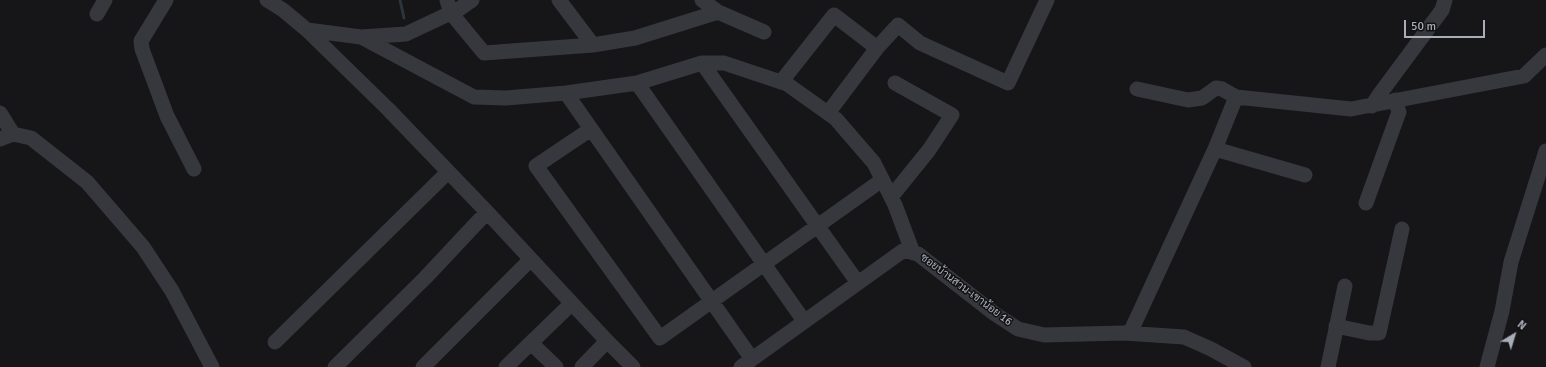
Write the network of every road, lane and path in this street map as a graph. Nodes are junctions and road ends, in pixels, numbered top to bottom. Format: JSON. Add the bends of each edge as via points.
{"nodes":[{"id":1,"x":105,"y":0,"type":"edge"},
{"id":2,"x":166,"y":0,"type":"edge"},
{"id":3,"x":268,"y":0,"type":"edge"},
{"id":4,"x":472,"y":0,"type":"edge"},
{"id":5,"x":559,"y":0,"type":"edge"},
{"id":6,"x":702,"y":0,"type":"edge"},
{"id":7,"x":1047,"y":0,"type":"edge"},
{"id":8,"x":1445,"y":0,"type":"edge"},
{"id":9,"x":449,"y":7,"type":"edge"},
{"id":10,"x":718,"y":12,"type":"junction"},
{"id":11,"x":97,"y":14,"type":"dead end"},
{"id":12,"x":307,"y":30,"type":"junction"},
{"id":13,"x":764,"y":32,"type":"dead end"},
{"id":14,"x":361,"y":38,"type":"junction"},
{"id":15,"x":593,"y":45,"type":"junction"},
{"id":16,"x":877,"y":48,"type":"junction"},
{"id":17,"x":1546,"y":55,"type":"edge"},
{"id":18,"x":702,"y":63,"type":"junction"},
{"id":19,"x":781,"y":82,"type":"junction"},
{"id":20,"x":637,"y":83,"type":"junction"},
{"id":21,"x":896,"y":83,"type":"dead end"},
{"id":22,"x":1137,"y":89,"type":"dead end"},
{"id":23,"x":566,"y":93,"type":"junction"},
{"id":24,"x":1236,"y":97,"type":"junction"},
{"id":25,"x":1396,"y":100,"type":"junction"},
{"id":26,"x":1372,"y":106,"type":"junction"},
{"id":27,"x":0,"y":113,"type":"edge"},
{"id":28,"x":828,"y":113,"type":"junction"},
{"id":29,"x":591,"y":129,"type":"junction"},
{"id":30,"x":6,"y":136,"type":"edge"},
{"id":31,"x":1215,"y":149,"type":"junction"},
{"id":32,"x":1546,"y":151,"type":"edge"},
{"id":33,"x":194,"y":169,"type":"dead end"},
{"id":34,"x":448,"y":172,"type":"junction"},
{"id":35,"x":1305,"y":175,"type":"dead end"},
{"id":36,"x":882,"y":180,"type":"junction"},
{"id":37,"x":891,"y":197,"type":"junction"},
{"id":38,"x":1366,"y":203,"type":"dead end"},
{"id":39,"x":487,"y":212,"type":"junction"},
{"id":40,"x":818,"y":226,"type":"junction"},
{"id":41,"x":1402,"y":229,"type":"dead end"},
{"id":42,"x":913,"y":253,"type":"junction"},
{"id":43,"x":530,"y":260,"type":"junction"},
{"id":44,"x":764,"y":264,"type":"junction"},
{"id":45,"x":858,"y":283,"type":"junction"},
{"id":46,"x":1345,"y":286,"type":"dead end"},
{"id":47,"x":712,"y":301,"type":"junction"},
{"id":48,"x":571,"y":304,"type":"junction"},
{"id":49,"x":804,"y":321,"type":"junction"},
{"id":50,"x":1336,"y":326,"type":"junction"},
{"id":51,"x":1130,"y":333,"type":"junction"},
{"id":52,"x":607,"y":341,"type":"junction"},
{"id":53,"x":275,"y":342,"type":"dead end"},
{"id":54,"x":531,"y":343,"type":"junction"},
{"id":55,"x":747,"y":363,"type":"edge"},
{"id":56,"x":212,"y":367,"type":"edge"},
{"id":57,"x":335,"y":367,"type":"edge"},
{"id":58,"x":423,"y":367,"type":"edge"},
{"id":59,"x":506,"y":367,"type":"edge"},
{"id":60,"x":556,"y":367,"type":"edge"},
{"id":61,"x":582,"y":367,"type":"edge"},
{"id":62,"x":633,"y":367,"type":"edge"},
{"id":63,"x":1244,"y":367,"type":"edge"},
{"id":64,"x":1328,"y":367,"type":"edge"},
{"id":65,"x":1487,"y":367,"type":"edge"}],
"edges":[{"from":1,"to":11,"type":"street"},
{"from":2,"to":33,"type":"street","via":[[141,41],[142,49],[167,116]]},
{"from":3,"to":12,"type":"street"},
{"from":4,"to":9,"type":"street"},
{"from":5,"to":15,"type":"street"},
{"from":6,"to":10,"type":"street"},
{"from":7,"to":16,"type":"street","via":[[1008,83],[920,43],[898,25]]},
{"from":8,"to":26,"type":"street","via":[[1442,10]]},
{"from":9,"to":14,"type":"street","via":[[406,34]]},
{"from":9,"to":15,"type":"street","via":[[484,53]]},
{"from":10,"to":13,"type":"street"},
{"from":10,"to":15,"type":"street","via":[[635,38]]},
{"from":12,"to":14,"type":"street"},
{"from":12,"to":34,"type":"street"},
{"from":14,"to":23,"type":"street","via":[[474,97],[506,98]]},
{"from":16,"to":19,"type":"street","via":[[834,15]]},
{"from":16,"to":28,"type":"street"},
{"from":17,"to":25,"type":"street","via":[[1524,76]]},
{"from":18,"to":19,"type":"street","via":[[724,63]]},
{"from":18,"to":20,"type":"street"},
{"from":18,"to":40,"type":"street"},
{"from":19,"to":28,"type":"street"},
{"from":20,"to":23,"type":"street"},
{"from":20,"to":44,"type":"street"},
{"from":21,"to":37,"type":"street","via":[[952,115],[929,150]]},
{"from":22,"to":24,"type":"street","via":[[1188,100],[1202,98],[1216,88],[1222,88]]},
{"from":23,"to":29,"type":"street"},
{"from":24,"to":26,"type":"street","via":[[1351,110]]},
{"from":24,"to":31,"type":"street"},
{"from":25,"to":26,"type":"street"},
{"from":25,"to":38,"type":"street","via":[[1399,112]]},
{"from":27,"to":30,"type":"street"},
{"from":28,"to":36,"type":"street","via":[[874,163]]},
{"from":29,"to":47,"type":"street"},
{"from":29,"to":47,"type":"street","via":[[536,166],[660,338]]},
{"from":30,"to":56,"type":"street","via":[[31,138],[87,182],[138,241],[172,291]]},
{"from":31,"to":35,"type":"street"},
{"from":31,"to":51,"type":"street"},
{"from":32,"to":65,"type":"street","via":[[1511,262],[1502,311]]},
{"from":34,"to":39,"type":"street"},
{"from":34,"to":53,"type":"street"},
{"from":36,"to":37,"type":"street"},
{"from":36,"to":40,"type":"street"},
{"from":37,"to":42,"type":"street"},
{"from":39,"to":43,"type":"street"},
{"from":39,"to":57,"type":"street"},
{"from":40,"to":44,"type":"street"},
{"from":40,"to":45,"type":"street"},
{"from":41,"to":50,"type":"street","via":[[1379,333]]},
{"from":42,"to":45,"type":"street","name":"ซอยบ้านสวน-เขาน้อย 16","via":[[904,250]]},
{"from":42,"to":51,"type":"street","name":"ซอยบ้านสวน-เขาน้อย 16","via":[[918,254],[995,314],[1018,328],[1044,335]]},
{"from":43,"to":48,"type":"street"},
{"from":43,"to":58,"type":"street"},
{"from":44,"to":47,"type":"street"},
{"from":44,"to":49,"type":"street"},
{"from":45,"to":49,"type":"street","name":"ซอยบ้านสวน-เขาน้อย 16"},
{"from":46,"to":50,"type":"street"},
{"from":47,"to":55,"type":"street"},
{"from":48,"to":52,"type":"street"},
{"from":48,"to":54,"type":"street"},
{"from":49,"to":55,"type":"street","name":"ซอยบ้านสวน-เขาน้อย 16"},
{"from":50,"to":64,"type":"street"},
{"from":51,"to":63,"type":"street","name":"ซอยบ้านสวน-เขาน้อย 16","via":[[1184,337]]},
{"from":52,"to":61,"type":"street"},
{"from":52,"to":62,"type":"street"},
{"from":54,"to":59,"type":"street"},
{"from":54,"to":60,"type":"street"}]}
